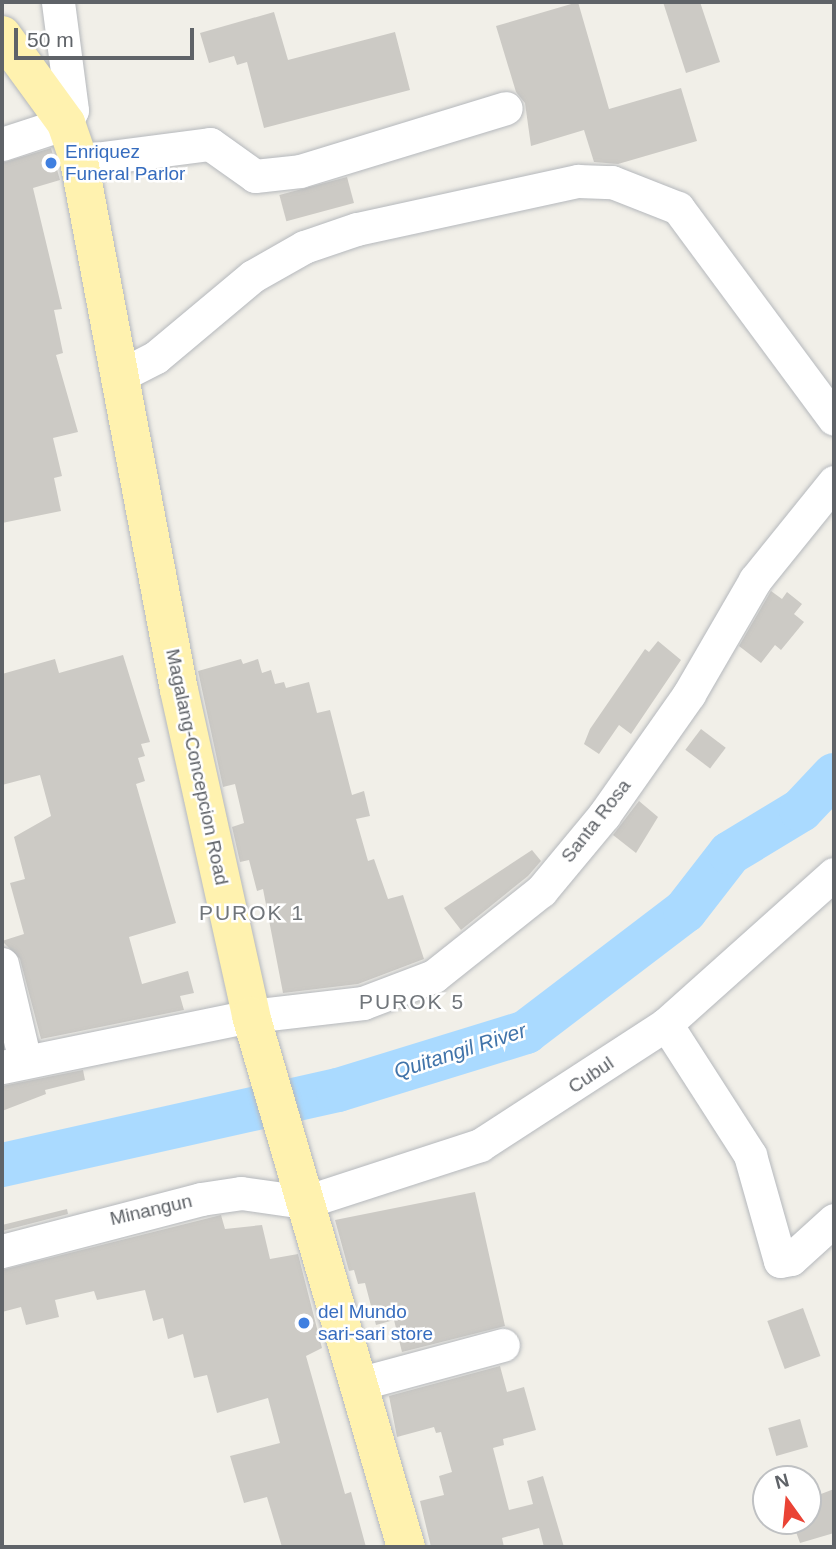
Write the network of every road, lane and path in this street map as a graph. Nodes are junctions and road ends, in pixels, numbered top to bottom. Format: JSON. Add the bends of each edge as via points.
{"nodes":[{"id":1,"x":58,"y":2,"type":"edge"},
{"id":2,"x":2,"y":35,"type":"edge"},
{"id":3,"x":506,"y":108,"type":"dead end"},
{"id":4,"x":66,"y":123,"type":"junction"},
{"id":5,"x":2,"y":144,"type":"edge"},
{"id":6,"x":79,"y":161,"type":"junction"},
{"id":7,"x":121,"y":375,"type":"junction"},
{"id":8,"x":834,"y":419,"type":"edge"},
{"id":9,"x":834,"y":482,"type":"edge"},
{"id":10,"x":834,"y":874,"type":"edge"},
{"id":11,"x":2,"y":964,"type":"edge"},
{"id":12,"x":251,"y":1016,"type":"junction"},
{"id":13,"x":666,"y":1024,"type":"junction"},
{"id":14,"x":13,"y":1064,"type":"edge"},
{"id":15,"x":301,"y":1190,"type":"junction"},
{"id":16,"x":834,"y":1220,"type":"edge"},
{"id":17,"x":2,"y":1251,"type":"edge"},
{"id":18,"x":503,"y":1345,"type":"dead end"},
{"id":19,"x":358,"y":1384,"type":"junction"},
{"id":20,"x":406,"y":1547,"type":"edge"}],
"edges":[{"from":1,"to":4,"type":"street","via":[[71,85],[72,110]]},
{"from":2,"to":4,"type":"main road","name":"Magalang-Concepcion Road"},
{"from":3,"to":6,"type":"street","via":[[300,171],[255,176],[210,145]]},
{"from":4,"to":5,"type":"street"},
{"from":4,"to":6,"type":"main road","name":"Magalang-Concepcion Road"},
{"from":6,"to":7,"type":"main road","name":"Magalang-Concepcion Road"},
{"from":7,"to":8,"type":"street","via":[[156,357],[253,276],[304,247],[524,192],[578,181],[612,182],[678,208]]},
{"from":7,"to":12,"type":"main road","name":"Magalang-Concepcion Road","via":[[179,690]]},
{"from":9,"to":12,"type":"street","name":"Santa Rosa","via":[[755,580],[689,694],[604,815],[541,891],[434,976],[394,995],[309,1012]]},
{"from":10,"to":13,"type":"street","name":"Cubul"},
{"from":11,"to":14,"type":"street"},
{"from":12,"to":14,"type":"street","name":"Santa Rosa"},
{"from":12,"to":15,"type":"main road","name":"Magalang-Concepcion Road"},
{"from":13,"to":15,"type":"street","name":"Cubul","via":[[480,1145]]},
{"from":13,"to":16,"type":"street","via":[[750,1155],[780,1261],[791,1259]]},
{"from":15,"to":17,"type":"street","name":"Minangun","via":[[201,1199]]},
{"from":15,"to":19,"type":"main road","name":"Magalang-Concepcion Road"},
{"from":18,"to":19,"type":"street"},
{"from":19,"to":20,"type":"main road","name":"Magalang-Concepcion Road"}]}
